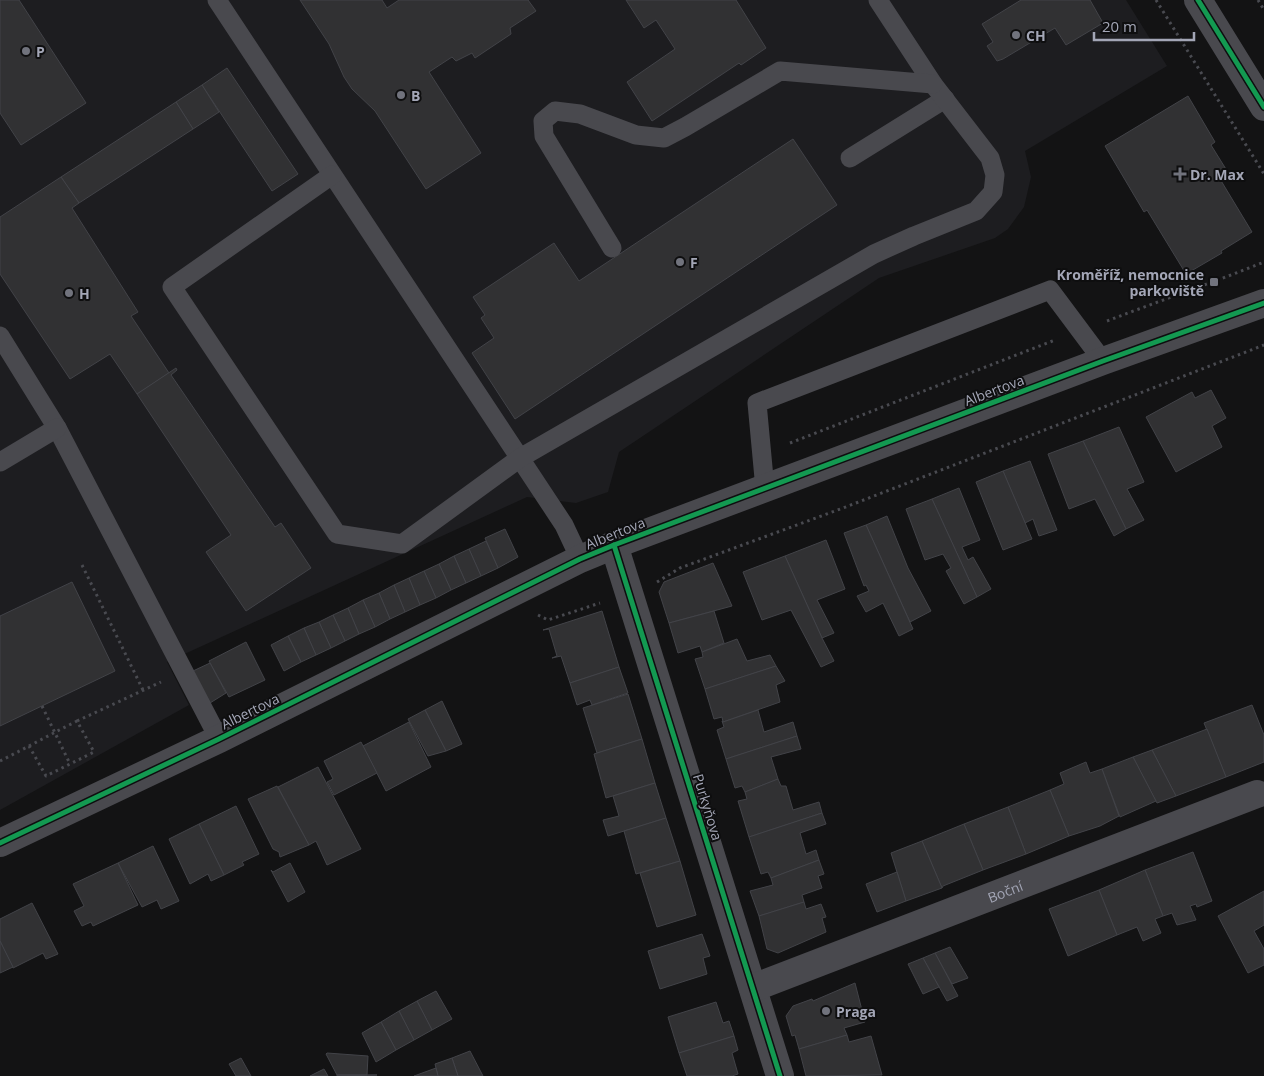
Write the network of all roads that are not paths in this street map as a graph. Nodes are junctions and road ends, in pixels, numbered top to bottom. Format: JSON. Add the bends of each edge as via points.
{"nodes":[{"id":1,"x":217,"y":0,"type":"edge"},
{"id":2,"x":878,"y":0,"type":"edge"},
{"id":3,"x":1198,"y":0,"type":"edge"},
{"id":4,"x":933,"y":84,"type":"junction"},
{"id":5,"x":944,"y":99,"type":"junction"},
{"id":6,"x":1264,"y":107,"type":"edge"},
{"id":7,"x":850,"y":158,"type":"dead end"},
{"id":8,"x":332,"y":175,"type":"junction"},
{"id":9,"x":612,"y":248,"type":"dead end"},
{"id":10,"x":1264,"y":303,"type":"edge"},
{"id":11,"x":0,"y":336,"type":"edge"},
{"id":12,"x":1103,"y":361,"type":"junction"},
{"id":13,"x":57,"y":428,"type":"junction"},
{"id":14,"x":520,"y":458,"type":"junction"},
{"id":15,"x":0,"y":462,"type":"edge"},
{"id":16,"x":765,"y":489,"type":"junction"},
{"id":17,"x":614,"y":545,"type":"junction"},
{"id":18,"x":580,"y":560,"type":"junction"},
{"id":19,"x":219,"y":738,"type":"junction"},
{"id":20,"x":1257,"y":794,"type":"dead end"},
{"id":21,"x":0,"y":844,"type":"edge"},
{"id":22,"x":754,"y":988,"type":"junction"},
{"id":23,"x":780,"y":1076,"type":"edge"}],
"edges":[{"from":1,"to":8,"type":"lane"},
{"from":2,"to":4,"type":"lane"},
{"from":3,"to":6,"type":"street"},
{"from":4,"to":5,"type":"lane"},
{"from":4,"to":9,"type":"lane","via":[[780,71],[664,138],[636,135],[580,114],[555,111],[543,121],[544,136]]},
{"from":5,"to":7,"type":"lane"},
{"from":5,"to":14,"type":"lane","via":[[990,158],[995,175],[993,192],[976,211],[874,254]]},
{"from":8,"to":14,"type":"lane"},
{"from":8,"to":14,"type":"lane","via":[[172,287],[337,534],[402,544]]},
{"from":10,"to":12,"type":"street","name":"Albertova"},
{"from":11,"to":13,"type":"lane"},
{"from":12,"to":16,"type":"street","name":"Albertova"},
{"from":12,"to":16,"type":"lane","via":[[1050,290],[757,403]]},
{"from":13,"to":15,"type":"lane"},
{"from":13,"to":19,"type":"lane"},
{"from":14,"to":18,"type":"lane","via":[[564,525]]},
{"from":16,"to":17,"type":"street","name":"Albertova"},
{"from":17,"to":18,"type":"street","name":"Albertova"},
{"from":17,"to":22,"type":"street","name":"Purkyňova"},
{"from":18,"to":19,"type":"street","name":"Albertova"},
{"from":19,"to":21,"type":"street","name":"Albertova"},
{"from":20,"to":22,"type":"street","name":"Boční"},
{"from":22,"to":23,"type":"street","name":"Purkyňova"}]}
